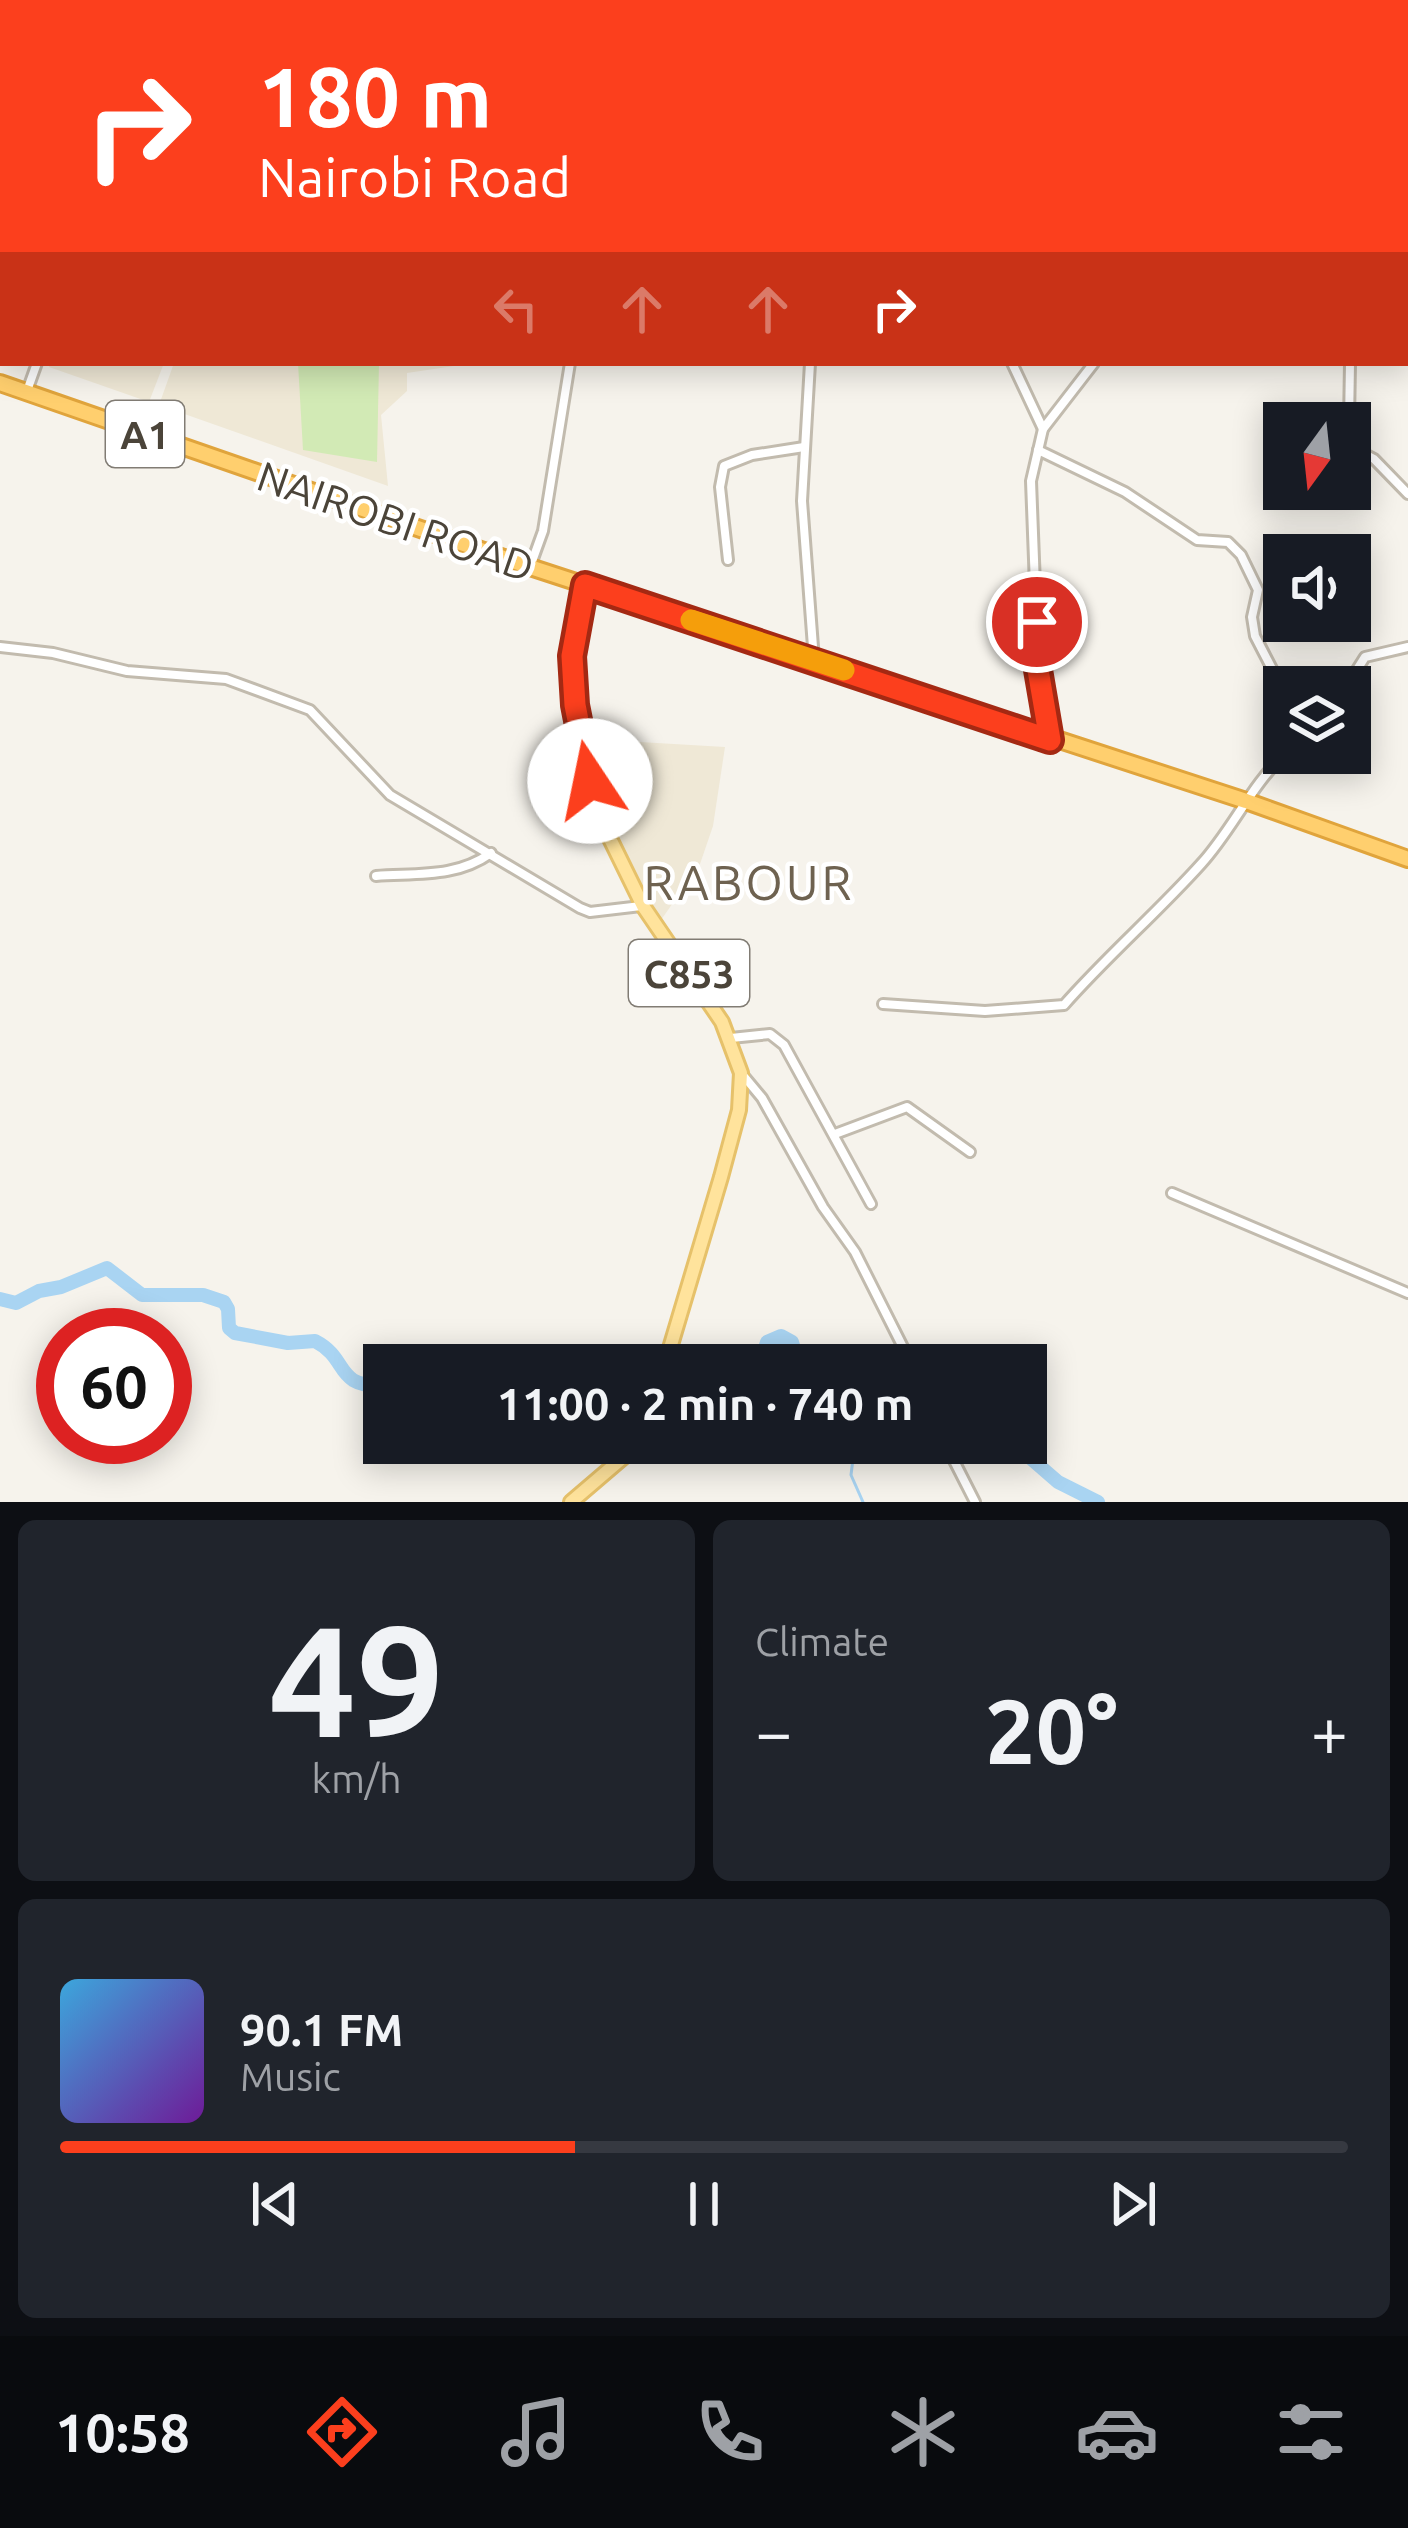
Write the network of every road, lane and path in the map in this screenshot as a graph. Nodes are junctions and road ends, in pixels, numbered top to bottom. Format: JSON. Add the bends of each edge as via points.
{"nodes":[{"id":1,"x":36,"y":366,"type":"edge"},
{"id":2,"x":569,"y":366,"type":"edge"},
{"id":3,"x":810,"y":366,"type":"edge"},
{"id":4,"x":1013,"y":366,"type":"edge"},
{"id":5,"x":1092,"y":366,"type":"edge"},
{"id":6,"x":1350,"y":366,"type":"edge"},
{"id":7,"x":0,"y":383,"type":"edge"},
{"id":8,"x":27,"y":392,"type":"junction"},
{"id":9,"x":1349,"y":402,"type":"edge"},
{"id":10,"x":1043,"y":428,"type":"junction"},
{"id":11,"x":804,"y":447,"type":"junction"},
{"id":12,"x":1038,"y":451,"type":"junction"},
{"id":13,"x":1371,"y":458,"type":"edge"},
{"id":14,"x":1408,"y":494,"type":"edge"},
{"id":15,"x":728,"y":560,"type":"dead end"},
{"id":16,"x":530,"y":567,"type":"junction"},
{"id":17,"x":585,"y":585,"type":"junction"},
{"id":18,"x":0,"y":646,"type":"edge"},
{"id":19,"x":1408,"y":647,"type":"edge"},
{"id":20,"x":814,"y":660,"type":"junction"},
{"id":21,"x":1271,"y":666,"type":"edge"},
{"id":22,"x":1359,"y":666,"type":"edge"},
{"id":23,"x":1050,"y":740,"type":"junction"},
{"id":24,"x":1265,"y":774,"type":"edge"},
{"id":25,"x":1246,"y":801,"type":"junction"},
{"id":26,"x":491,"y":853,"type":"junction"},
{"id":27,"x":1408,"y":859,"type":"edge"},
{"id":28,"x":376,"y":876,"type":"dead end"},
{"id":29,"x":643,"y":906,"type":"junction"},
{"id":30,"x":883,"y":1004,"type":"dead end"},
{"id":31,"x":731,"y":1038,"type":"junction"},
{"id":32,"x":741,"y":1073,"type":"junction"},
{"id":33,"x":835,"y":1134,"type":"junction"},
{"id":34,"x":970,"y":1152,"type":"dead end"},
{"id":35,"x":1172,"y":1193,"type":"dead end"},
{"id":36,"x":871,"y":1204,"type":"dead end"},
{"id":37,"x":1408,"y":1293,"type":"edge"},
{"id":38,"x":671,"y":1344,"type":"edge"},
{"id":39,"x":901,"y":1344,"type":"edge"},
{"id":40,"x":615,"y":1464,"type":"edge"},
{"id":41,"x":956,"y":1464,"type":"edge"},
{"id":42,"x":571,"y":1502,"type":"edge"},
{"id":43,"x":975,"y":1502,"type":"edge"}],
"edges":[{"from":1,"to":8,"type":"street"},
{"from":2,"to":16,"type":"street"},
{"from":3,"to":11,"type":"street"},
{"from":4,"to":10,"type":"street"},
{"from":5,"to":10,"type":"street"},
{"from":6,"to":9,"type":"street"},
{"from":7,"to":8,"type":"highway","name":"NAIROBI ROAD","number":"A1"},
{"from":8,"to":16,"type":"highway","name":"NAIROBI ROAD","number":"A1"},
{"from":10,"to":12,"type":"street"},
{"from":11,"to":15,"type":"street","via":[[724,466]]},
{"from":11,"to":20,"type":"street"},
{"from":12,"to":21,"type":"street","via":[[1125,492],[1197,540],[1228,542],[1258,590],[1255,636]]},
{"from":12,"to":23,"type":"street","via":[[1031,481],[1037,664]]},
{"from":13,"to":14,"type":"street"},
{"from":16,"to":17,"type":"highway","name":"NAIROBI ROAD","number":"A1"},
{"from":17,"to":20,"type":"highway","name":"NAIROBI ROAD","number":"A1"},
{"from":17,"to":29,"type":"main road","number":"C853","via":[[572,656],[582,749],[597,812]]},
{"from":18,"to":26,"type":"street","via":[[226,680],[310,710],[391,795]]},
{"from":19,"to":22,"type":"street","via":[[1365,657]]},
{"from":20,"to":23,"type":"highway","name":"NAIROBI ROAD","number":"A1"},
{"from":23,"to":25,"type":"highway","name":"NAIROBI ROAD","number":"A1"},
{"from":24,"to":25,"type":"street"},
{"from":25,"to":27,"type":"highway","name":"NAIROBI ROAD","number":"A1"},
{"from":25,"to":30,"type":"street","via":[[1203,862],[1064,1006],[985,1012]]},
{"from":26,"to":28,"type":"street","via":[[436,874]]},
{"from":26,"to":29,"type":"street","via":[[590,911]]},
{"from":29,"to":31,"type":"main road","number":"C853"},
{"from":31,"to":32,"type":"main road","number":"C853"},
{"from":31,"to":33,"type":"street","via":[[770,1034],[784,1045]]},
{"from":32,"to":38,"type":"main road","number":"C853","via":[[722,1177]]},
{"from":32,"to":39,"type":"street","via":[[855,1252]]},
{"from":33,"to":34,"type":"street","via":[[908,1107]]},
{"from":33,"to":36,"type":"street"},
{"from":35,"to":37,"type":"street"},
{"from":40,"to":42,"type":"main road"},
{"from":41,"to":43,"type":"street"}]}
